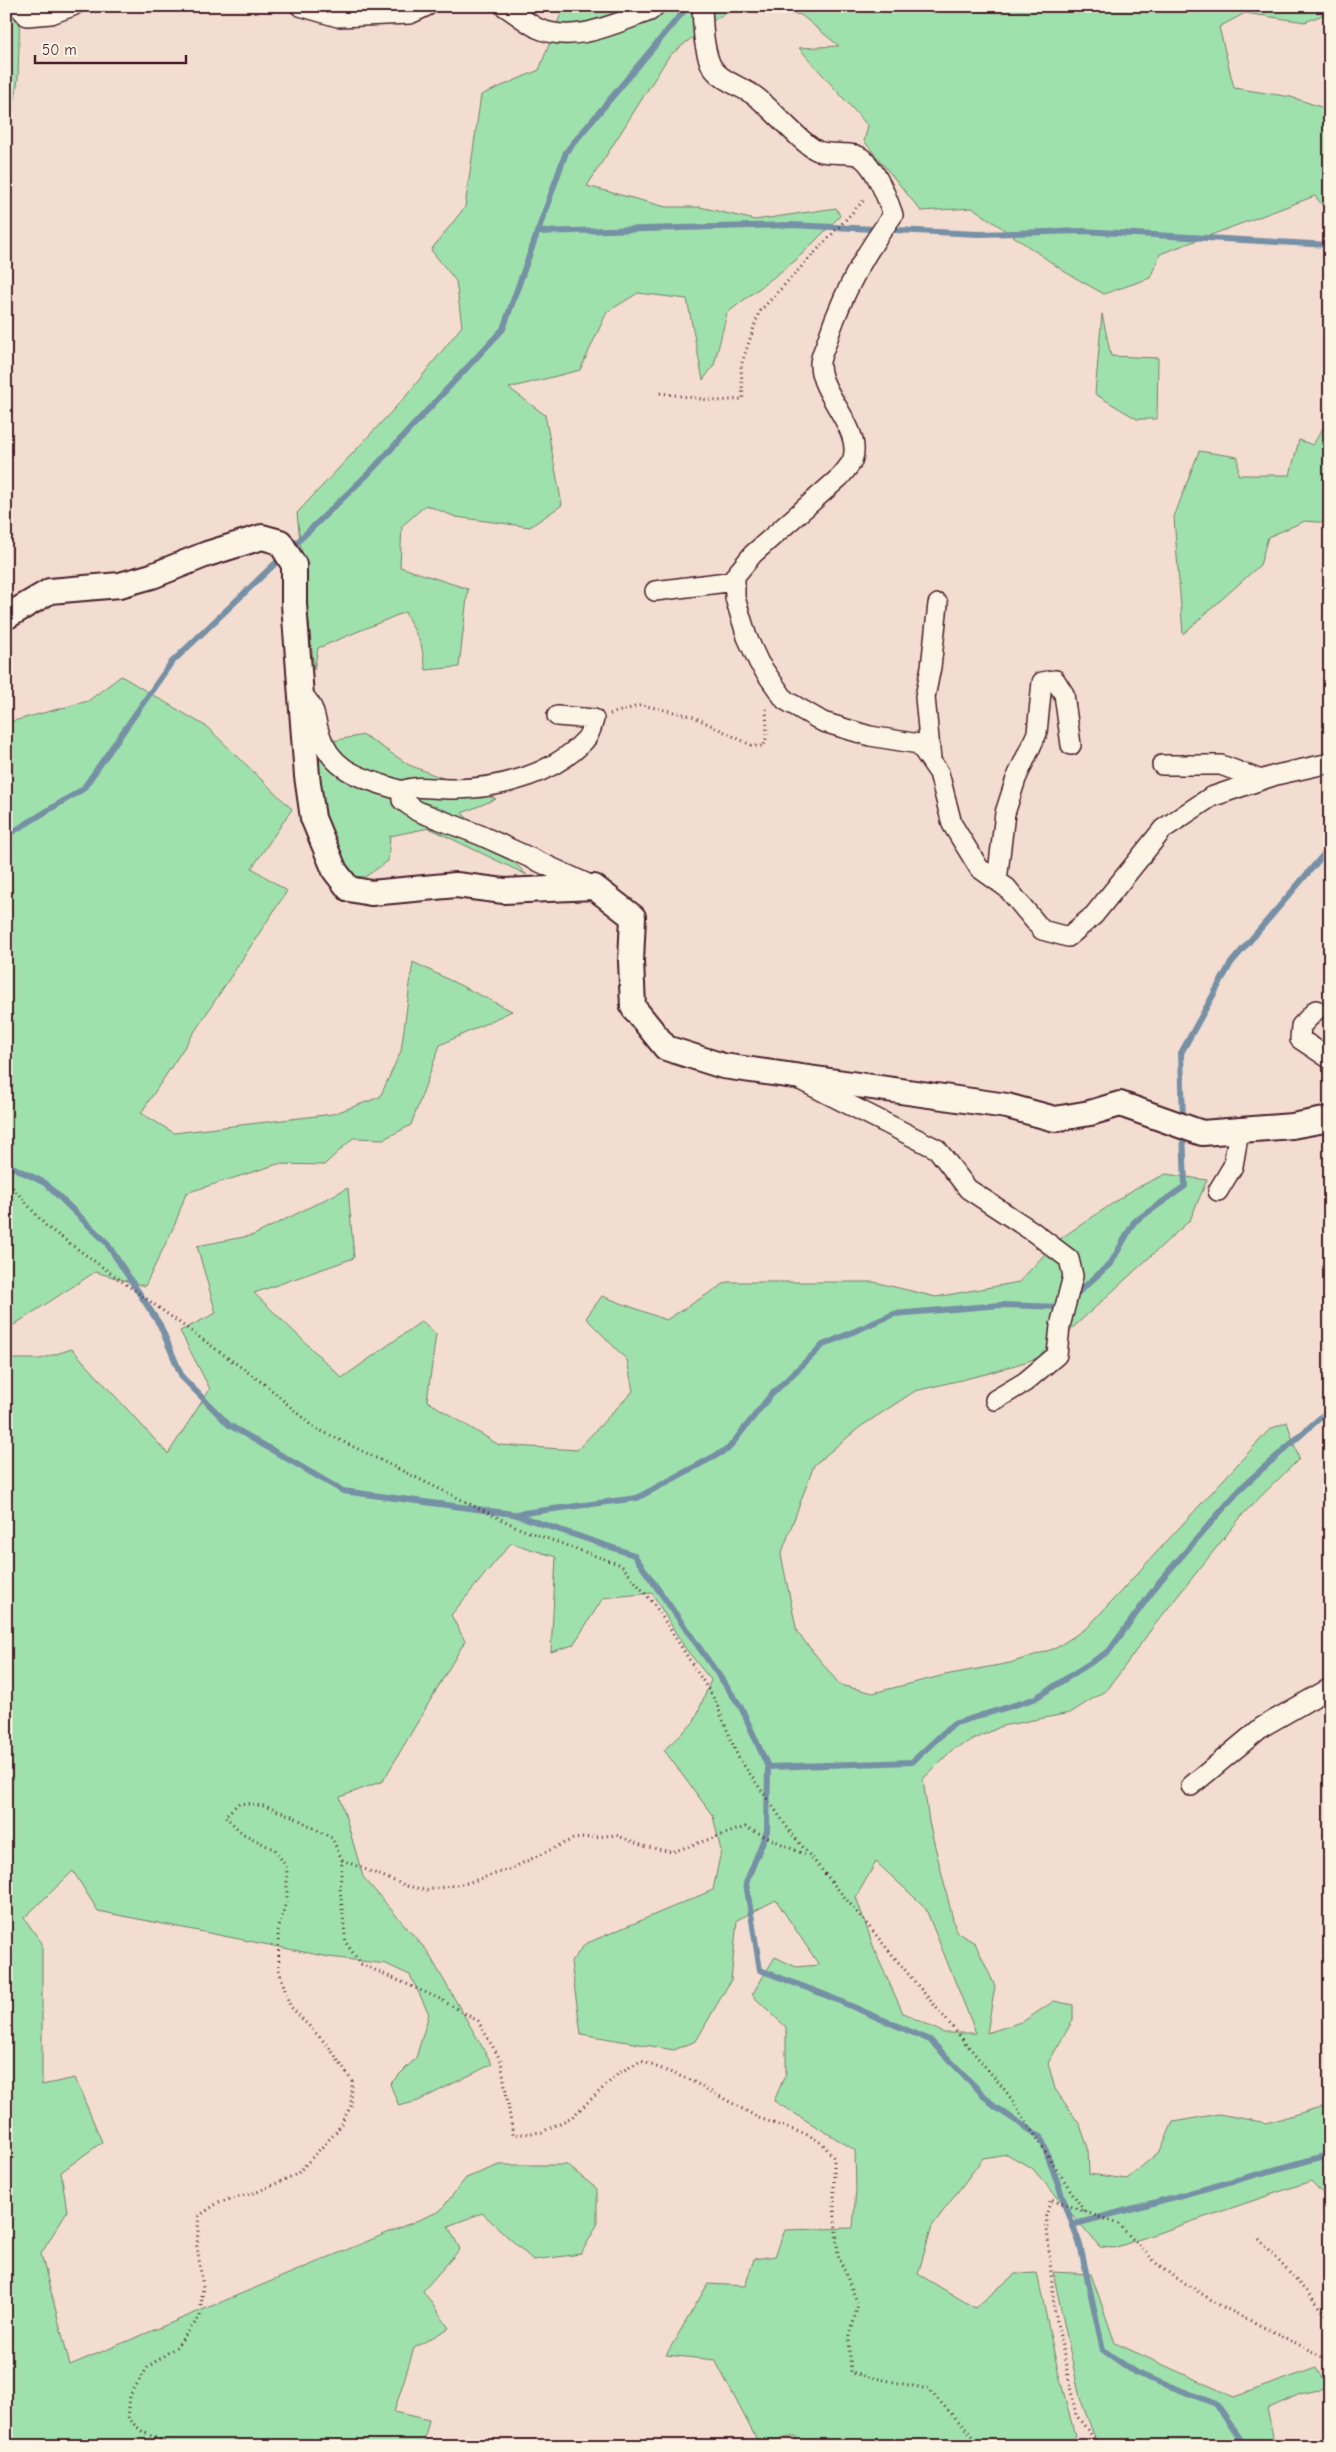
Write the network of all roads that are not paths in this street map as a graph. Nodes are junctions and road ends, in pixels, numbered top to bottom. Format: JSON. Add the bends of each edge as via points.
{"nodes":[{"id":1,"x":18,"y":6,"type":"edge"},
{"id":2,"x":73,"y":6,"type":"edge"},
{"id":3,"x":300,"y":6,"type":"edge"},
{"id":4,"x":428,"y":6,"type":"edge"},
{"id":5,"x":504,"y":6,"type":"edge"},
{"id":6,"x":655,"y":6,"type":"edge"},
{"id":7,"x":702,"y":6,"type":"edge"},
{"id":8,"x":735,"y":581,"type":"junction"},
{"id":9,"x":655,"y":591,"type":"dead end"},
{"id":10,"x":938,"y":604,"type":"dead end"},
{"id":11,"x":6,"y":617,"type":"edge"},
{"id":12,"x":300,"y":692,"type":"junction"},
{"id":13,"x":556,"y":716,"type":"dead end"},
{"id":14,"x":1071,"y":744,"type":"dead end"},
{"id":15,"x":931,"y":762,"type":"junction"},
{"id":16,"x":1330,"y":763,"type":"edge"},
{"id":17,"x":1162,"y":765,"type":"dead end"},
{"id":18,"x":1261,"y":780,"type":"junction"},
{"id":19,"x":402,"y":791,"type":"junction"},
{"id":20,"x":997,"y":881,"type":"junction"},
{"id":21,"x":594,"y":886,"type":"junction"},
{"id":22,"x":1316,"y":1010,"type":"dead end"},
{"id":23,"x":1330,"y":1059,"type":"edge"},
{"id":24,"x":790,"y":1076,"type":"junction"},
{"id":25,"x":1330,"y":1120,"type":"edge"},
{"id":26,"x":1239,"y":1131,"type":"junction"},
{"id":27,"x":1218,"y":1191,"type":"dead end"},
{"id":28,"x":995,"y":1400,"type":"dead end"},
{"id":29,"x":1330,"y":1688,"type":"edge"},
{"id":30,"x":1191,"y":1786,"type":"dead end"}],
"edges":[{"from":1,"to":2,"type":"street","via":[[27,16],[51,14]]},
{"from":3,"to":4,"type":"street","via":[[338,17],[410,14]]},
{"from":5,"to":6,"type":"street","via":[[537,28],[561,34],[592,32],[650,11]]},
{"from":7,"to":8,"type":"street","via":[[703,32],[710,64],[722,76],[775,112],[818,151],[858,156],[886,194],[893,215],[869,246],[853,276],[819,365],[825,385],[855,444],[851,462],[840,477],[753,554],[735,576]]},
{"from":8,"to":9,"type":"street"},
{"from":8,"to":15,"type":"street","via":[[735,598],[747,637],[759,663],[785,700],[823,722],[870,736],[920,744]]},
{"from":10,"to":15,"type":"street","via":[[925,697]]},
{"from":11,"to":12,"type":"street","via":[[50,591],[120,585],[262,537],[280,542],[294,565]]},
{"from":12,"to":19,"type":"street","via":[[313,704],[325,750],[342,767]]},
{"from":12,"to":21,"type":"street","via":[[313,818],[335,871],[348,889],[371,893],[456,885],[504,891]]},
{"from":13,"to":19,"type":"street","via":[[594,719],[587,739],[563,759],[532,775],[506,783],[454,789],[412,787]]},
{"from":14,"to":20,"type":"street","via":[[1064,694],[1055,680],[1042,682],[1037,733],[1005,813]]},
{"from":15,"to":20,"type":"street","via":[[939,773],[952,824],[978,868]]},
{"from":16,"to":18,"type":"street"},
{"from":17,"to":18,"type":"street","via":[[1221,765]]},
{"from":18,"to":20,"type":"street","via":[[1211,798],[1163,829],[1094,915],[1068,938],[1042,930],[1007,888]]},
{"from":19,"to":21,"type":"street","via":[[402,800],[417,811]]},
{"from":21,"to":24,"type":"street","via":[[633,917],[633,1007],[666,1048],[722,1066]]},
{"from":22,"to":23,"type":"street","via":[[1301,1026],[1300,1039]]},
{"from":24,"to":26,"type":"street","via":[[1007,1106],[1054,1119],[1120,1104],[1202,1133]]},
{"from":24,"to":28,"type":"street","via":[[937,1149],[968,1189],[1069,1259],[1073,1276],[1060,1326],[1057,1355],[1025,1382]]},
{"from":25,"to":26,"type":"street"},
{"from":26,"to":27,"type":"street","via":[[1233,1166]]},
{"from":29,"to":30,"type":"street","via":[[1262,1727]]}]}
